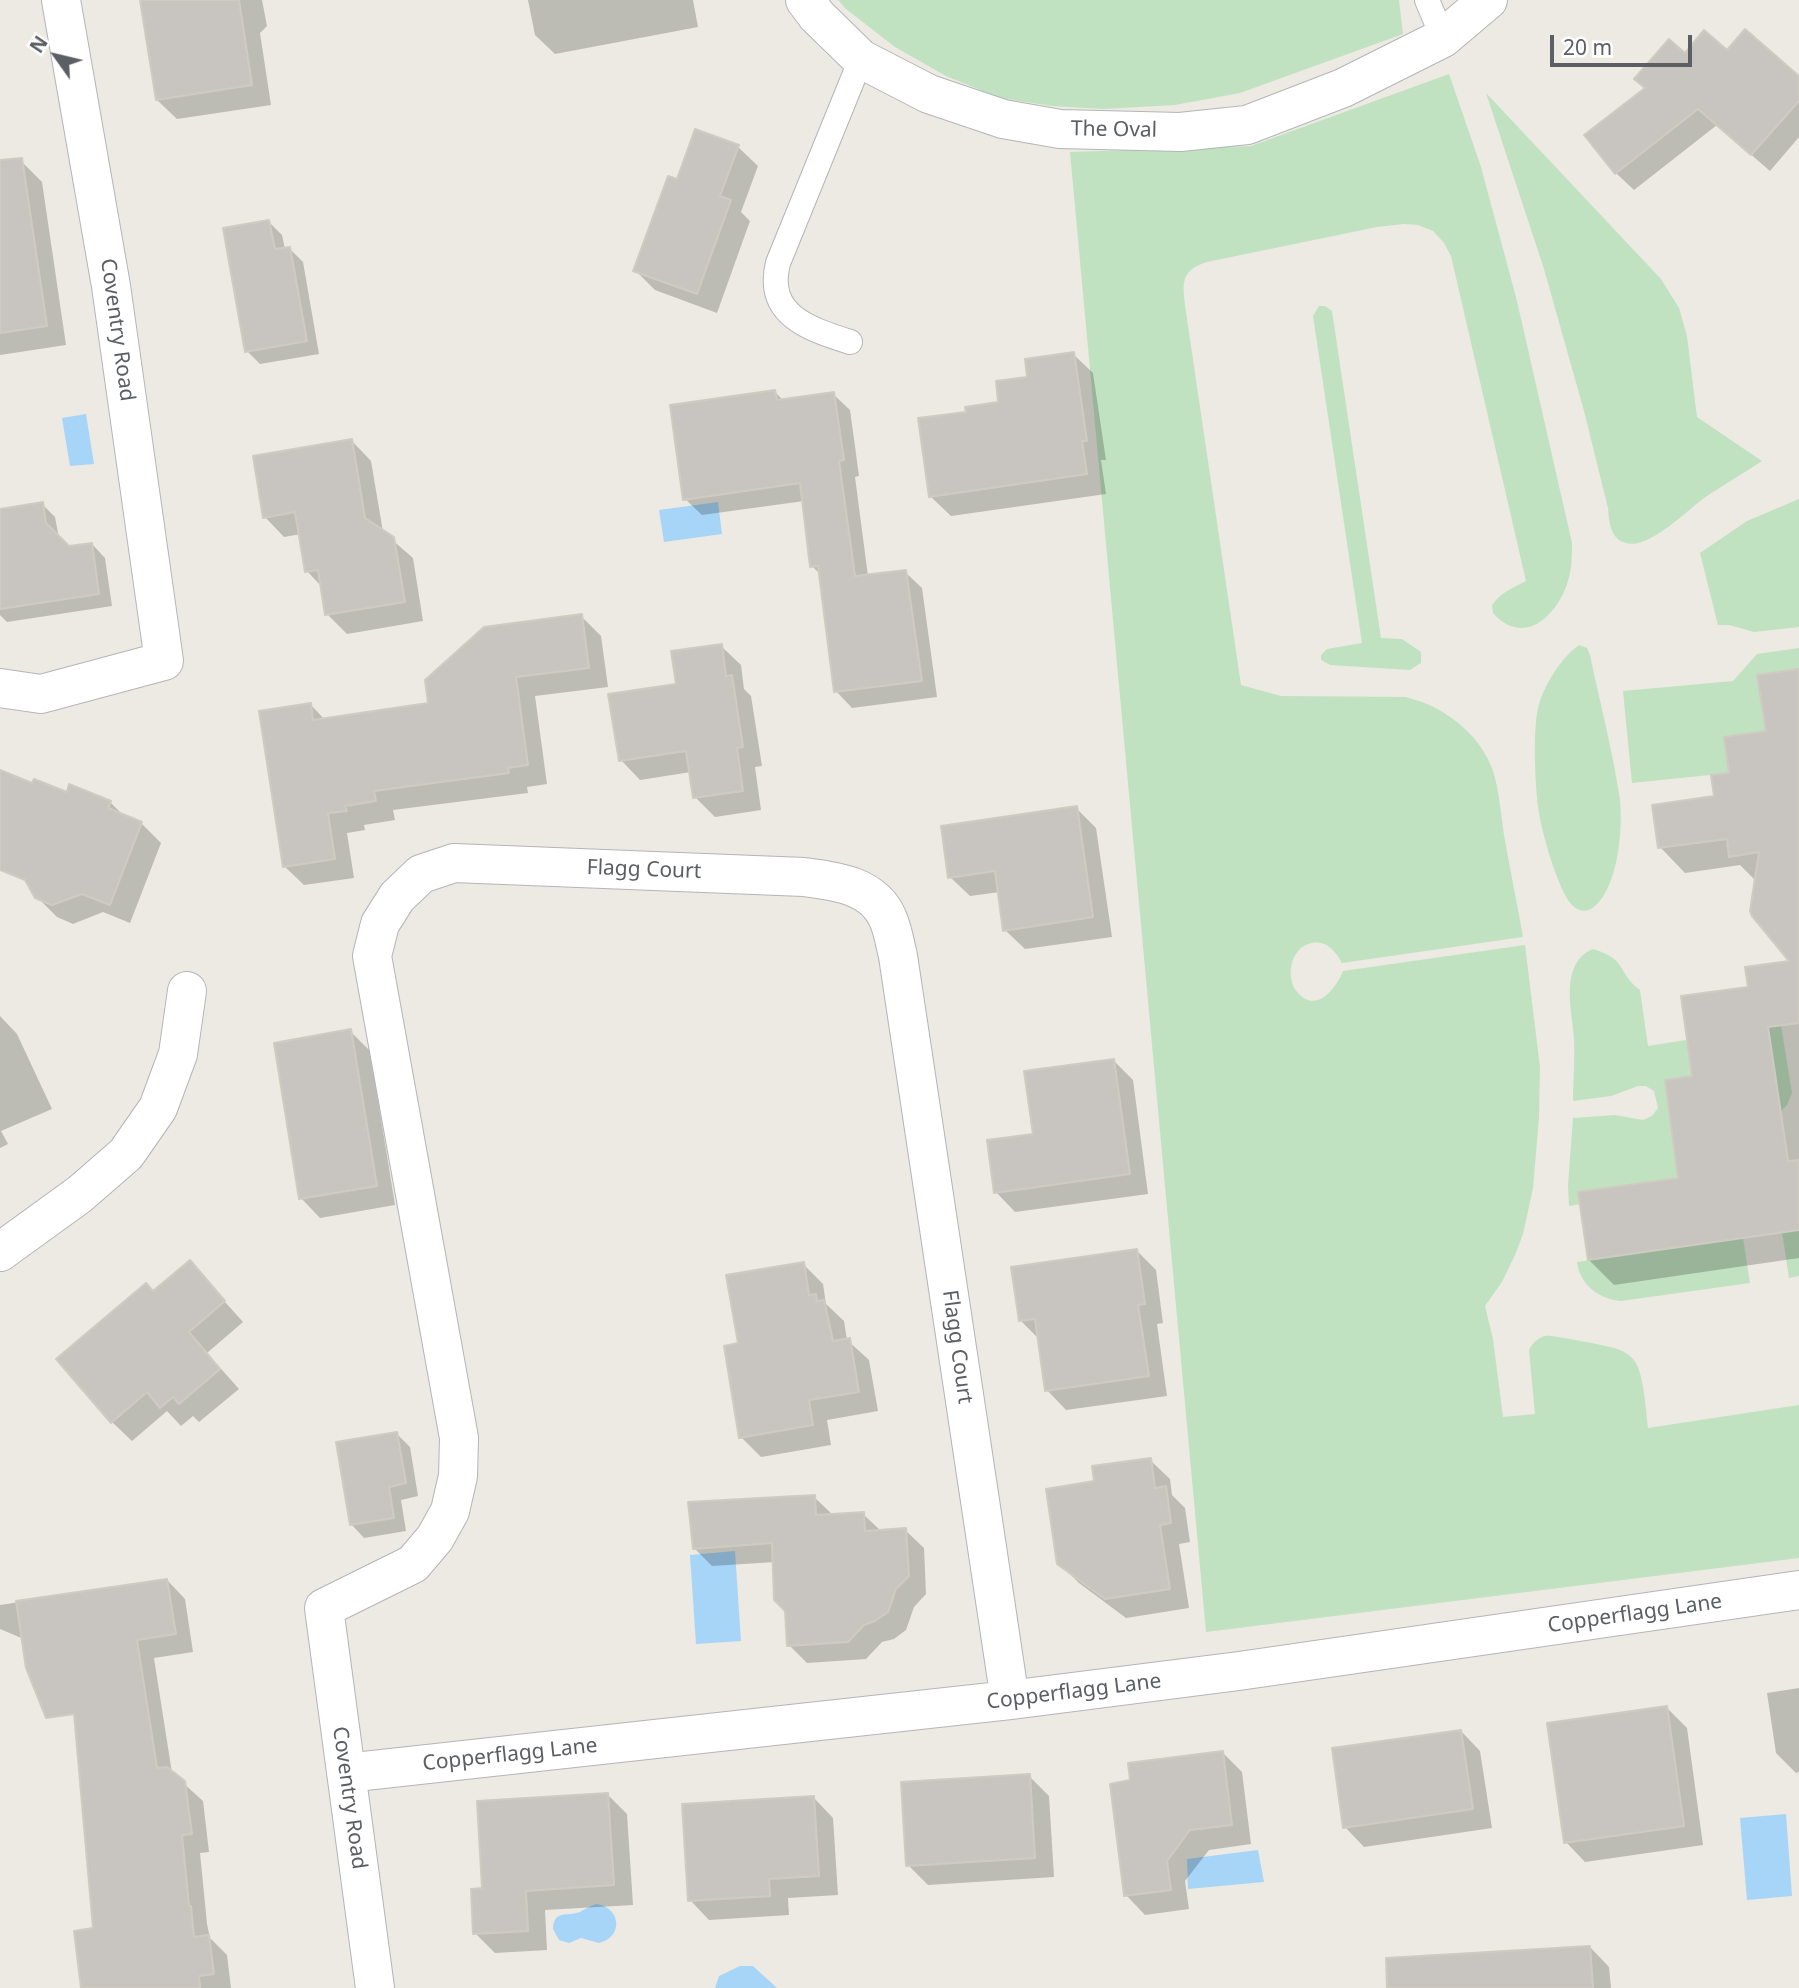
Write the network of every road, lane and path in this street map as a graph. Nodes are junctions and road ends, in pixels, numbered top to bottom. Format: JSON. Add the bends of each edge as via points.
{"nodes":[{"id":1,"x":61,"y":0,"type":"edge"},
{"id":2,"x":805,"y":0,"type":"edge"},
{"id":3,"x":1427,"y":0,"type":"edge"},
{"id":4,"x":1488,"y":0,"type":"edge"},
{"id":5,"x":1443,"y":38,"type":"junction"},
{"id":6,"x":861,"y":59,"type":"junction"},
{"id":7,"x":850,"y":342,"type":"dead end"},
{"id":8,"x":0,"y":688,"type":"edge"},
{"id":9,"x":187,"y":991,"type":"dead end"},
{"id":10,"x":0,"y":1252,"type":"edge"},
{"id":11,"x":1799,"y":1590,"type":"edge"},
{"id":12,"x":324,"y":1608,"type":"joint"},
{"id":13,"x":1010,"y":1700,"type":"junction"},
{"id":14,"x":346,"y":1773,"type":"junction"},
{"id":15,"x":375,"y":1988,"type":"edge"}],
"edges":[{"from":1,"to":8,"type":"street","name":"Coventry Road","via":[[111,286],[163,661],[41,694]]},
{"from":2,"to":6,"type":"street","name":"The Oval"},
{"from":3,"to":5,"type":"lane"},
{"from":4,"to":5,"type":"street","name":"The Oval"},
{"from":5,"to":6,"type":"street","name":"The Oval","via":[[1343,88],[1247,125],[1180,132],[1060,130],[1003,119],[929,94]]},
{"from":6,"to":7,"type":"lane","via":[[774,278],[775,293],[787,310],[816,331]]},
{"from":9,"to":10,"type":"street","via":[[178,1054],[158,1108],[126,1154]]},
{"from":11,"to":13,"type":"street","name":"Copperflagg Lane"},
{"from":12,"to":13,"type":"street","name":"Flagg Court","via":[[413,1564],[450,1511],[458,1476],[459,1438],[372,956],[380,924],[397,897],[421,874],[454,863],[842,882],[870,894],[887,916],[898,956]]},
{"from":12,"to":14,"type":"street","name":"Coventry Road"},
{"from":13,"to":14,"type":"street","name":"Copperflagg Lane"},
{"from":14,"to":15,"type":"street","name":"Coventry Road"}]}
